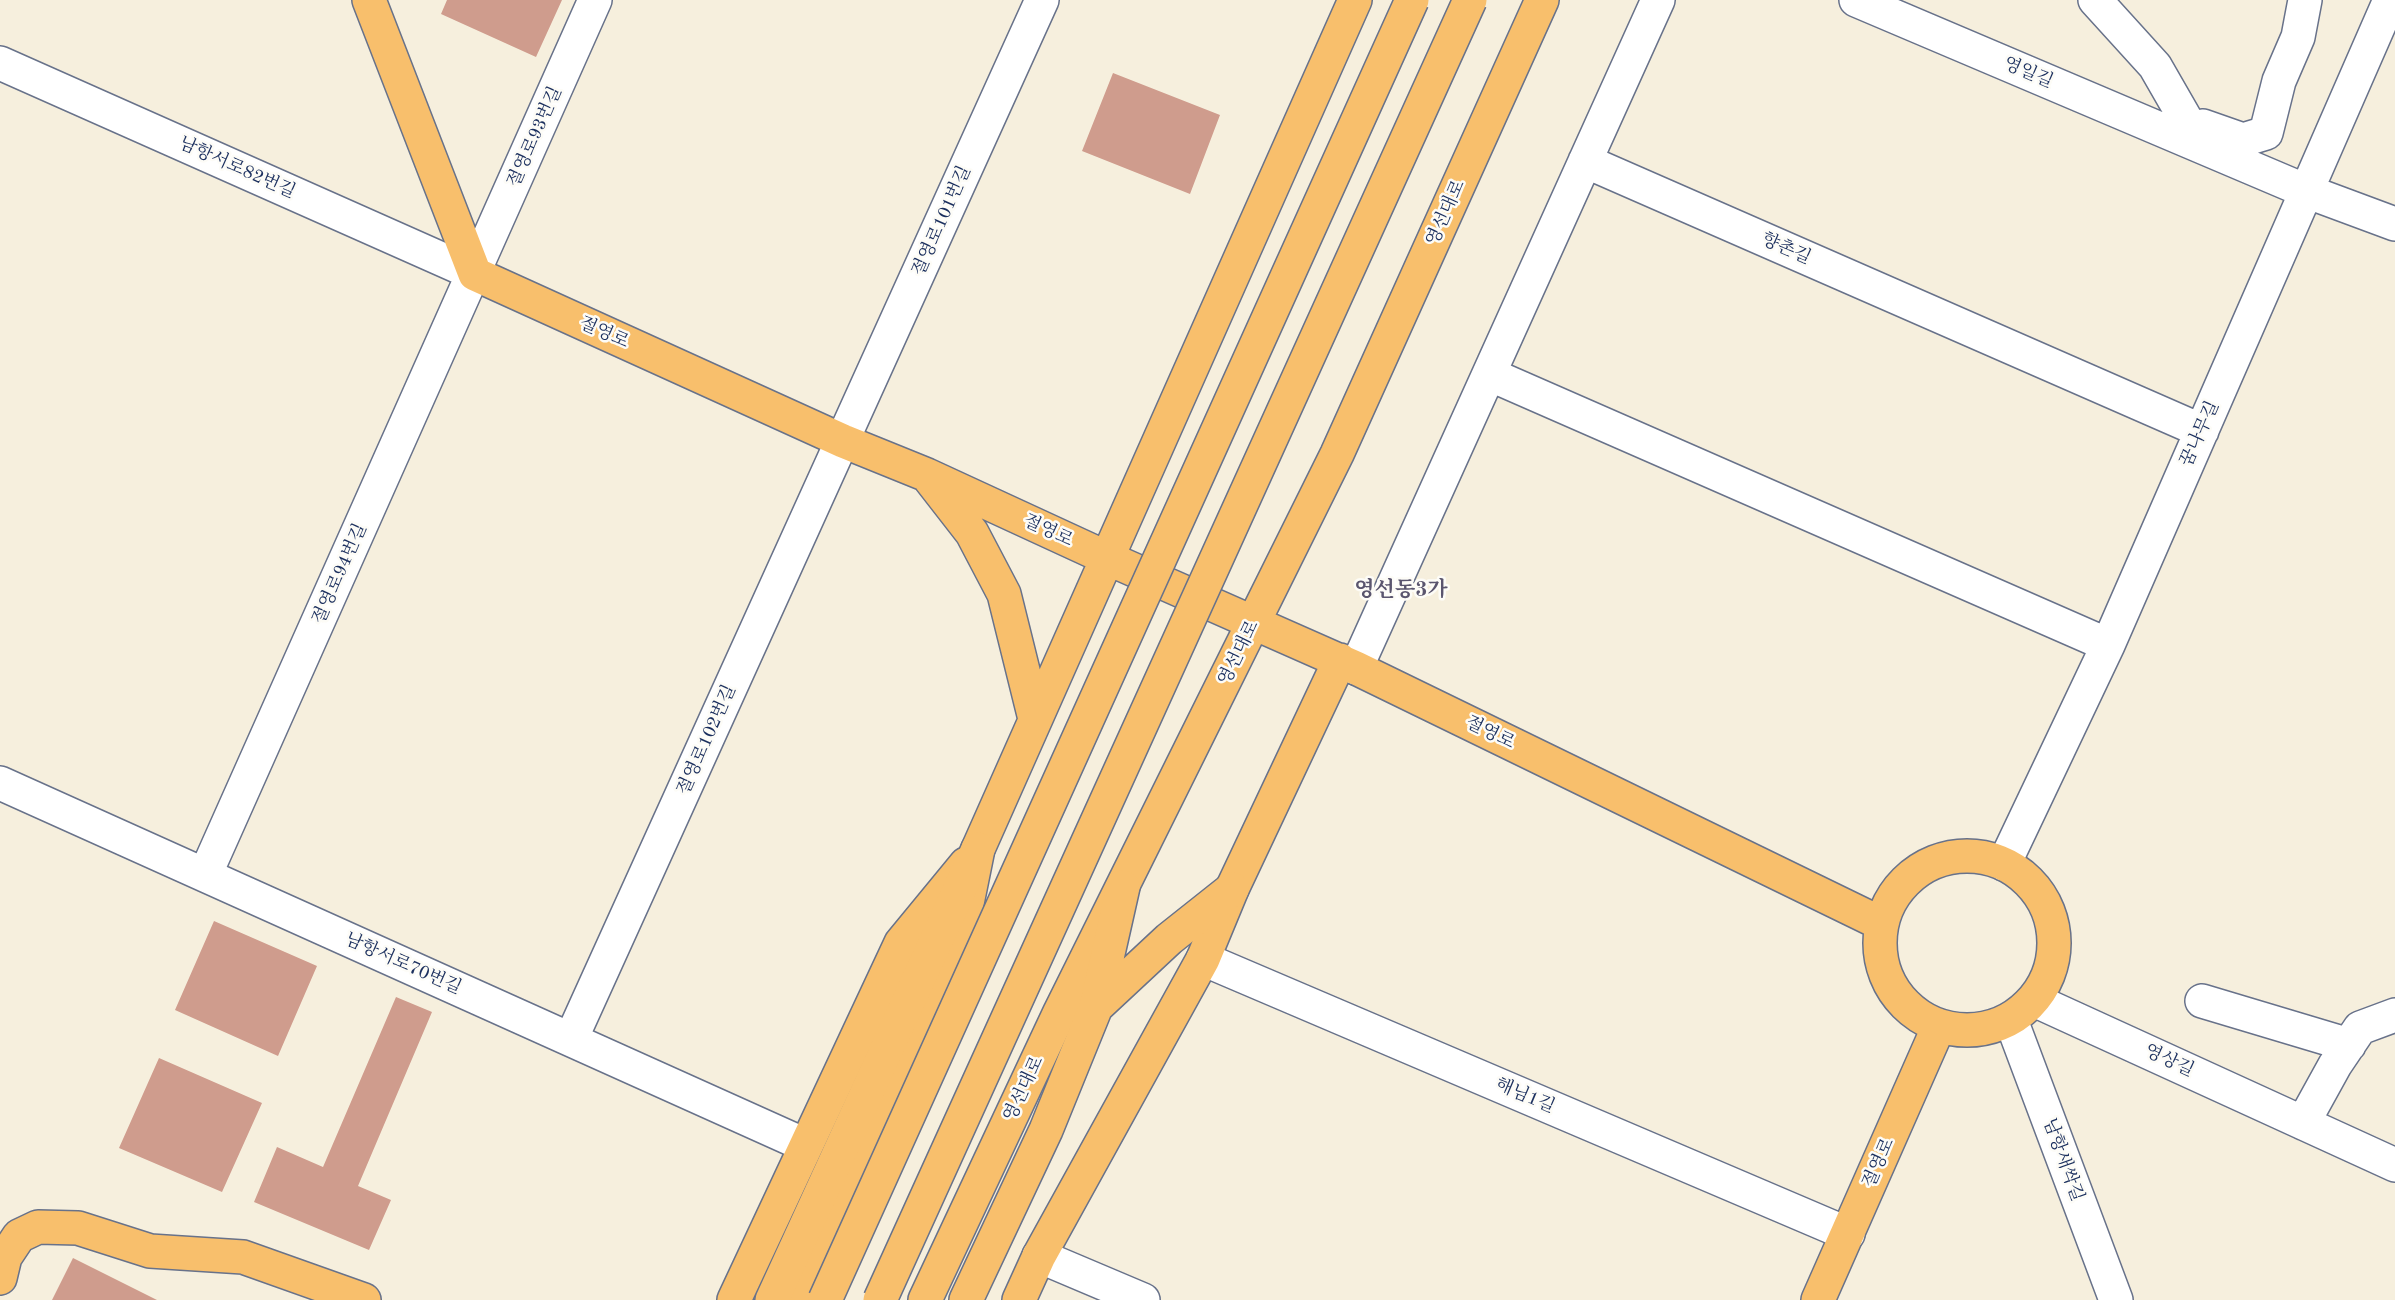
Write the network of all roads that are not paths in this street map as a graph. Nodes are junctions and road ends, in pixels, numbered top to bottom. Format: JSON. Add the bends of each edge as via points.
{"nodes":[{"id":1,"x":369,"y":0,"type":"edge"},
{"id":2,"x":595,"y":0,"type":"edge"},
{"id":3,"x":1042,"y":0,"type":"edge"},
{"id":4,"x":1355,"y":0,"type":"edge"},
{"id":5,"x":1412,"y":0,"type":"edge"},
{"id":6,"x":1470,"y":0,"type":"edge"},
{"id":7,"x":1542,"y":0,"type":"edge"},
{"id":8,"x":1658,"y":0,"type":"edge"},
{"id":9,"x":1856,"y":0,"type":"edge"},
{"id":10,"x":2095,"y":0,"type":"edge"},
{"id":11,"x":2305,"y":0,"type":"edge"},
{"id":12,"x":2390,"y":0,"type":"edge"},
{"id":13,"x":0,"y":63,"type":"edge"},
{"id":14,"x":2186,"y":118,"type":"junction"},
{"id":15,"x":2224,"y":148,"type":"junction"},
{"id":16,"x":1585,"y":161,"type":"junction"},
{"id":17,"x":2306,"y":191,"type":"junction"},
{"id":18,"x":2395,"y":224,"type":"edge"},
{"id":19,"x":474,"y":274,"type":"junction"},
{"id":20,"x":1489,"y":374,"type":"junction"},
{"id":21,"x":2202,"y":431,"type":"junction"},
{"id":22,"x":843,"y":441,"type":"junction"},
{"id":23,"x":927,"y":475,"type":"junction"},
{"id":24,"x":1107,"y":558,"type":"junction"},
{"id":25,"x":1254,"y":621,"type":"junction"},
{"id":26,"x":2108,"y":645,"type":"junction"},
{"id":27,"x":1348,"y":664,"type":"junction"},
{"id":28,"x":1035,"y":719,"type":"junction"},
{"id":29,"x":0,"y":783,"type":"edge"},
{"id":30,"x":978,"y":849,"type":"junction"},
{"id":31,"x":2004,"y":864,"type":"junction"},
{"id":32,"x":205,"y":875,"type":"junction"},
{"id":33,"x":1123,"y":887,"type":"junction"},
{"id":34,"x":1232,"y":889,"type":"junction"},
{"id":35,"x":1882,"y":924,"type":"junction"},
{"id":36,"x":1203,"y":959,"type":"junction"},
{"id":37,"x":2202,"y":1001,"type":"dead end"},
{"id":38,"x":1096,"y":1006,"type":"junction"},
{"id":39,"x":2023,"y":1010,"type":"junction"},
{"id":40,"x":2395,"y":1015,"type":"edge"},
{"id":41,"x":1940,"y":1026,"type":"junction"},
{"id":42,"x":571,"y":1039,"type":"junction"},
{"id":43,"x":2349,"y":1045,"type":"junction"},
{"id":44,"x":2303,"y":1123,"type":"junction"},
{"id":45,"x":805,"y":1145,"type":"junction"},
{"id":46,"x":2395,"y":1165,"type":"edge"},
{"id":47,"x":1848,"y":1234,"type":"junction"},
{"id":48,"x":1039,"y":1256,"type":"junction"},
{"id":49,"x":0,"y":1278,"type":"edge"},
{"id":50,"x":364,"y":1300,"type":"edge"},
{"id":51,"x":734,"y":1300,"type":"edge"},
{"id":52,"x":772,"y":1300,"type":"edge"},
{"id":53,"x":801,"y":1300,"type":"edge"},
{"id":54,"x":825,"y":1300,"type":"edge"},
{"id":55,"x":880,"y":1300,"type":"edge"},
{"id":56,"x":925,"y":1300,"type":"edge"},
{"id":57,"x":966,"y":1300,"type":"edge"},
{"id":58,"x":1019,"y":1300,"type":"edge"},
{"id":59,"x":1143,"y":1300,"type":"edge"},
{"id":60,"x":1818,"y":1300,"type":"edge"},
{"id":61,"x":2116,"y":1300,"type":"edge"}],
"edges":[{"from":1,"to":19,"type":"main road"},
{"from":2,"to":19,"type":"street","name":"절영로93번길"},
{"from":3,"to":22,"type":"street","name":"절영로101번길"},
{"from":4,"to":24,"type":"main road"},
{"from":5,"to":54,"type":"main road","bridge":true},
{"from":6,"to":55,"type":"main road","bridge":true},
{"from":7,"to":25,"type":"main road","name":"영선대로","via":[[1337,454]]},
{"from":8,"to":16,"type":"street"},
{"from":9,"to":15,"type":"street","name":"영일길"},
{"from":10,"to":14,"type":"street","via":[[2155,66]]},
{"from":11,"to":15,"type":"street","via":[[2298,37],[2279,81],[2266,132]]},
{"from":12,"to":17,"type":"street","name":"꿈나무길"},
{"from":13,"to":19,"type":"street","name":"남항서로82번길"},
{"from":14,"to":15,"type":"street"},
{"from":14,"to":15,"type":"street"},
{"from":15,"to":17,"type":"street","name":"영일길"},
{"from":16,"to":20,"type":"street"},
{"from":16,"to":21,"type":"street","name":"향촌길"},
{"from":17,"to":18,"type":"street","name":"영일길"},
{"from":17,"to":21,"type":"street","name":"꿈나무길"},
{"from":19,"to":22,"type":"main road","name":"절영로"},
{"from":19,"to":32,"type":"street","name":"절영로94번길"},
{"from":20,"to":26,"type":"street"},
{"from":20,"to":27,"type":"street"},
{"from":21,"to":26,"type":"street","name":"꿈나무길"},
{"from":22,"to":23,"type":"main road","name":"절영로"},
{"from":22,"to":42,"type":"street","name":"절영로102번길"},
{"from":23,"to":24,"type":"main road","name":"절영로"},
{"from":23,"to":28,"type":"main road","via":[[972,533],[1004,594]]},
{"from":24,"to":25,"type":"main road","name":"절영로"},
{"from":24,"to":28,"type":"main road"},
{"from":25,"to":27,"type":"main road","name":"절영로"},
{"from":25,"to":33,"type":"main road","name":"영선대로"},
{"from":26,"to":31,"type":"street","name":"꿈나무길"},
{"from":27,"to":34,"type":"main road"},
{"from":27,"to":35,"type":"main road","name":"절영로"},
{"from":28,"to":30,"type":"main road"},
{"from":29,"to":32,"type":"street","name":"남항서로70번길"},
{"from":30,"to":45,"type":"main road","via":[[901,943]]},
{"from":30,"to":52,"type":"main road"},
{"from":30,"to":53,"type":"main road","via":[[954,968]]},
{"from":31,"to":35,"type":"main road","via":[[1979,857],[1953,857],[1929,865],[1907,880],[1891,900]]},
{"from":31,"to":39,"type":"main road","via":[[2031,882],[2048,909],[2055,940],[2051,972]]},
{"from":32,"to":42,"type":"street","name":"남항서로70번길"},
{"from":33,"to":38,"type":"main road"},
{"from":33,"to":56,"type":"main road","name":"영선대로"},
{"from":34,"to":36,"type":"main road"},
{"from":34,"to":38,"type":"main road","via":[[1169,939]]},
{"from":35,"to":41,"type":"main road","via":[[1881,956],[1891,986],[1911,1011]]},
{"from":36,"to":47,"type":"street","name":"해님1길"},
{"from":36,"to":48,"type":"main road"},
{"from":37,"to":43,"type":"street"},
{"from":38,"to":57,"type":"main road","via":[[1046,1130]]},
{"from":39,"to":41,"type":"main road","via":[[1976,1030]]},
{"from":39,"to":44,"type":"street","name":"영상길"},
{"from":39,"to":61,"type":"street","name":"남항새싹길"},
{"from":40,"to":43,"type":"street","via":[[2360,1028]]},
{"from":41,"to":47,"type":"main road","name":"절영로"},
{"from":42,"to":45,"type":"street","name":"남항서로70번길"},
{"from":43,"to":44,"type":"street"},
{"from":44,"to":46,"type":"street","name":"영상길"},
{"from":45,"to":51,"type":"main road"},
{"from":47,"to":60,"type":"main road","name":"절영로"},
{"from":48,"to":58,"type":"main road"},
{"from":48,"to":59,"type":"street"},
{"from":49,"to":50,"type":"main road","via":[[5,1257],[20,1236],[38,1227],[78,1228],[150,1251],[243,1257]]}]}
